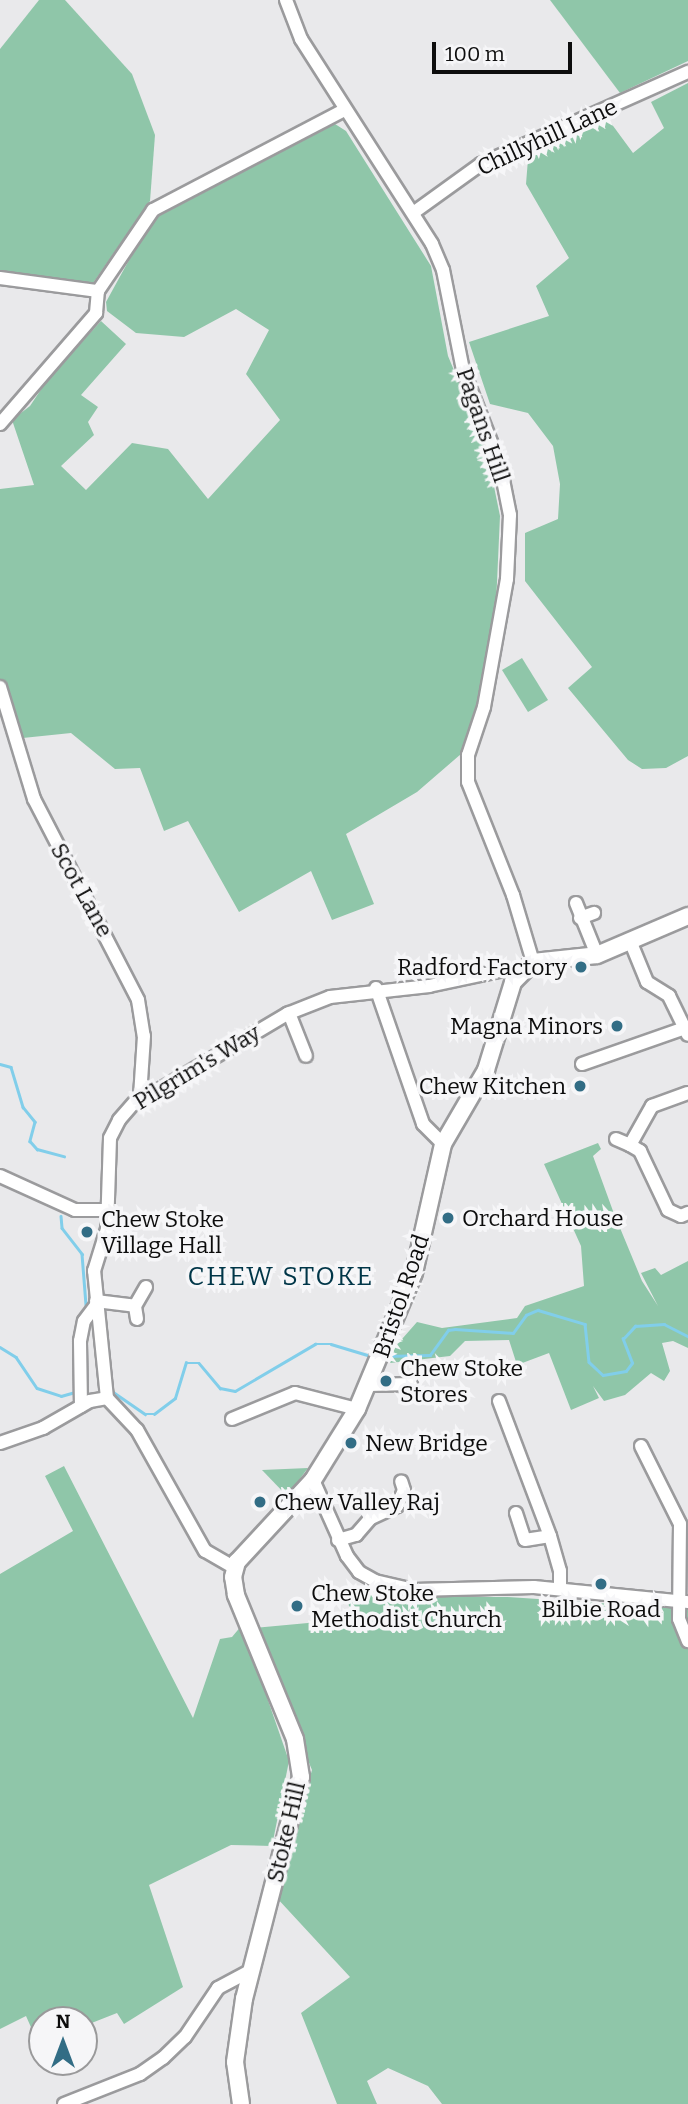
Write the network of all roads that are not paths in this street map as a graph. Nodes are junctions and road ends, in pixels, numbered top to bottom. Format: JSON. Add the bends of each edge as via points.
{"nodes":[{"id":1,"x":286,"y":0,"type":"edge"},
{"id":2,"x":688,"y":72,"type":"edge"},
{"id":3,"x":344,"y":110,"type":"junction"},
{"id":4,"x":413,"y":213,"type":"junction"},
{"id":5,"x":0,"y":278,"type":"edge"},
{"id":6,"x":98,"y":291,"type":"junction"},
{"id":7,"x":0,"y":424,"type":"edge"},
{"id":8,"x":0,"y":687,"type":"edge"},
{"id":9,"x":576,"y":903,"type":"dead end"},
{"id":10,"x":594,"y":913,"type":"dead end"},
{"id":11,"x":688,"y":916,"type":"edge"},
{"id":12,"x":580,"y":918,"type":"junction"},
{"id":13,"x":631,"y":943,"type":"junction"},
{"id":14,"x":597,"y":955,"type":"junction"},
{"id":15,"x":527,"y":967,"type":"junction"},
{"id":16,"x":376,"y":988,"type":"junction"},
{"id":17,"x":289,"y":1013,"type":"junction"},
{"id":18,"x":687,"y":1031,"type":"edge"},
{"id":19,"x":306,"y":1057,"type":"dead end"},
{"id":20,"x":582,"y":1065,"type":"dead end"},
{"id":21,"x":688,"y":1093,"type":"edge"},
{"id":22,"x":140,"y":1096,"type":"junction"},
{"id":23,"x":616,"y":1139,"type":"dead end"},
{"id":24,"x":443,"y":1144,"type":"junction"},
{"id":25,"x":630,"y":1145,"type":"junction"},
{"id":26,"x":0,"y":1176,"type":"edge"},
{"id":27,"x":109,"y":1210,"type":"junction"},
{"id":28,"x":688,"y":1213,"type":"edge"},
{"id":29,"x":146,"y":1287,"type":"dead end"},
{"id":30,"x":96,"y":1303,"type":"junction"},
{"id":31,"x":411,"y":1384,"type":"dead end"},
{"id":32,"x":368,"y":1385,"type":"junction"},
{"id":33,"x":107,"y":1392,"type":"junction"},
{"id":34,"x":80,"y":1396,"type":"junction"},
{"id":35,"x":499,"y":1401,"type":"dead end"},
{"id":36,"x":357,"y":1409,"type":"junction"},
{"id":37,"x":232,"y":1419,"type":"dead end"},
{"id":38,"x":0,"y":1443,"type":"edge"},
{"id":39,"x":641,"y":1446,"type":"dead end"},
{"id":40,"x":313,"y":1480,"type":"junction"},
{"id":41,"x":401,"y":1481,"type":"dead end"},
{"id":42,"x":516,"y":1513,"type":"dead end"},
{"id":43,"x":550,"y":1536,"type":"junction"},
{"id":44,"x":338,"y":1540,"type":"junction"},
{"id":45,"x":235,"y":1568,"type":"junction"},
{"id":46,"x":559,"y":1588,"type":"junction"},
{"id":47,"x":684,"y":1602,"type":"edge"},
{"id":48,"x":688,"y":1641,"type":"edge"},
{"id":49,"x":250,"y":1971,"type":"junction"},
{"id":50,"x":64,"y":2104,"type":"edge"},
{"id":51,"x":241,"y":2104,"type":"edge"}],
"edges":[{"from":1,"to":3,"type":"street","name":"Pagans Hill","via":[[301,39]]},
{"from":2,"to":4,"type":"street","name":"Chillyhill Lane","via":[[481,164]]},
{"from":3,"to":4,"type":"street","name":"Pagans Hill"},
{"from":3,"to":6,"type":"street","via":[[153,210]]},
{"from":4,"to":15,"type":"street","name":"Pagans Hill","via":[[443,270],[463,370],[491,436],[507,493],[507,579],[484,707],[468,755],[468,782],[513,895]]},
{"from":5,"to":6,"type":"street"},
{"from":6,"to":7,"type":"street","via":[[96,313]]},
{"from":8,"to":22,"type":"street","name":"Scot Lane","via":[[34,799],[138,1000],[144,1036]]},
{"from":9,"to":12,"type":"street"},
{"from":10,"to":12,"type":"street"},
{"from":11,"to":13,"type":"main road"},
{"from":12,"to":14,"type":"street"},
{"from":13,"to":14,"type":"main road"},
{"from":13,"to":18,"type":"street","via":[[647,982],[669,996]]},
{"from":14,"to":15,"type":"main road"},
{"from":15,"to":16,"type":"street","name":"Pilgrim's Way","via":[[429,986]]},
{"from":15,"to":24,"type":"main road","name":"Bristol Road","via":[[509,992],[486,1070]]},
{"from":16,"to":17,"type":"street","name":"Pilgrim's Way","via":[[330,997]]},
{"from":16,"to":24,"type":"street","via":[[423,1124]]},
{"from":17,"to":19,"type":"street"},
{"from":17,"to":22,"type":"street","name":"Pilgrim's Way","via":[[154,1093]]},
{"from":18,"to":20,"type":"street"},
{"from":21,"to":25,"type":"street","via":[[652,1106]]},
{"from":22,"to":27,"type":"street","name":"Pilgrim's Way","via":[[110,1138]]},
{"from":23,"to":25,"type":"street"},
{"from":24,"to":32,"type":"main road","name":"Bristol Road","via":[[414,1273]]},
{"from":25,"to":28,"type":"street","via":[[640,1151],[668,1210],[681,1216]]},
{"from":26,"to":27,"type":"street","via":[[75,1209]]},
{"from":27,"to":30,"type":"street","name":"Pilgrim's Way","via":[[94,1271]]},
{"from":29,"to":30,"type":"street","via":[[136,1313]]},
{"from":30,"to":33,"type":"street","name":"Pilgrim's Way"},
{"from":30,"to":34,"type":"street","via":[[82,1331]]},
{"from":31,"to":32,"type":"street"},
{"from":32,"to":36,"type":"main road","name":"Bristol Road"},
{"from":33,"to":34,"type":"street"},
{"from":33,"to":45,"type":"street","via":[[137,1430],[205,1551]]},
{"from":34,"to":38,"type":"street","via":[[43,1428]]},
{"from":35,"to":43,"type":"street"},
{"from":36,"to":37,"type":"street","via":[[298,1393]]},
{"from":36,"to":40,"type":"main road","name":"Bristol Road"},
{"from":39,"to":47,"type":"street","via":[[673,1499],[682,1533]]},
{"from":40,"to":44,"type":"street"},
{"from":40,"to":45,"type":"main road","name":"Bristol Road","via":[[246,1549]]},
{"from":41,"to":44,"type":"street","via":[[404,1489],[397,1506],[371,1518],[356,1535]]},
{"from":42,"to":43,"type":"street","via":[[525,1541]]},
{"from":43,"to":46,"type":"street","via":[[560,1571]]},
{"from":44,"to":46,"type":"street","via":[[359,1572],[397,1588]]},
{"from":45,"to":49,"type":"main road","name":"Stoke Hill","via":[[233,1583],[240,1607],[284,1710],[301,1764],[293,1817]]},
{"from":46,"to":47,"type":"street"},
{"from":47,"to":48,"type":"street","via":[[679,1619]]},
{"from":49,"to":50,"type":"street","via":[[219,1987],[185,2038],[163,2058],[139,2074]]},
{"from":49,"to":51,"type":"main road","name":"Stoke Hill","via":[[235,2062]]}]}
